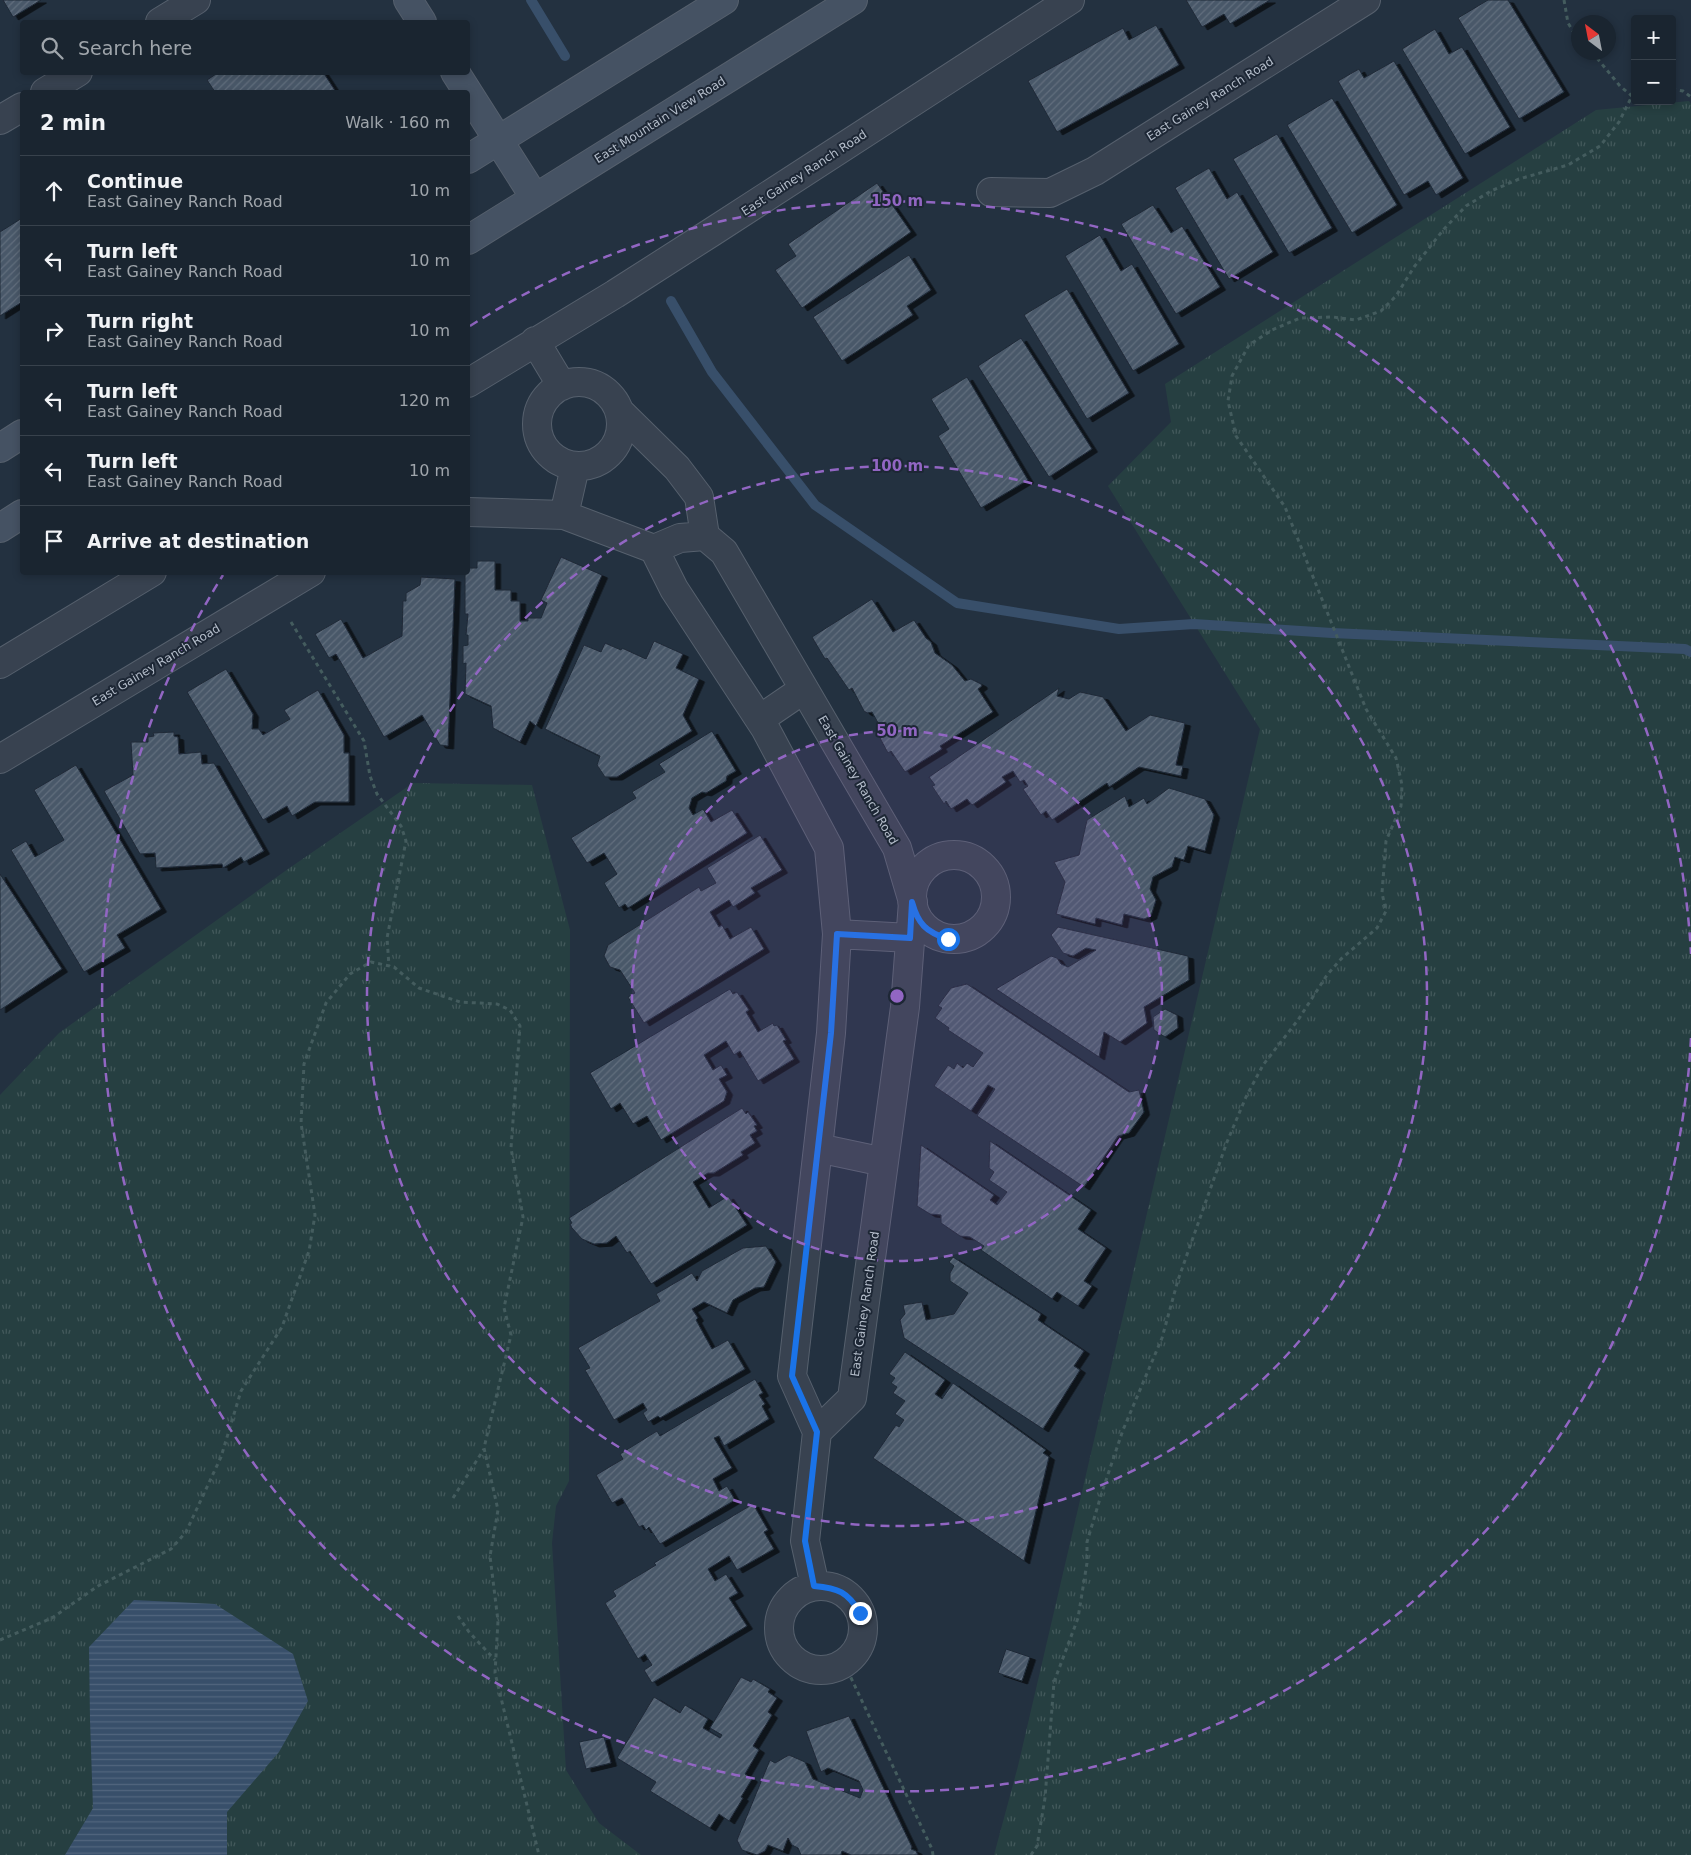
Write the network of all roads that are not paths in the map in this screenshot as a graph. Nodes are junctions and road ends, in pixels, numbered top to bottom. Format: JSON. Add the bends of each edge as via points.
{"nodes":[{"id":1,"x":196,"y":0,"type":"edge"},
{"id":2,"x":408,"y":0,"type":"edge"},
{"id":3,"x":724,"y":0,"type":"edge"},
{"id":4,"x":853,"y":0,"type":"edge"},
{"id":5,"x":1070,"y":0,"type":"edge"},
{"id":6,"x":1366,"y":0,"type":"edge"},
{"id":7,"x":163,"y":20,"type":"edge"},
{"id":8,"x":421,"y":20,"type":"edge"},
{"id":9,"x":73,"y":75,"type":"edge"},
{"id":10,"x":457,"y":75,"type":"edge"},
{"id":11,"x":49,"y":90,"type":"edge"},
{"id":12,"x":466,"y":90,"type":"edge"},
{"id":13,"x":470,"y":96,"type":"edge"},
{"id":14,"x":20,"y":107,"type":"edge"},
{"id":15,"x":0,"y":120,"type":"edge"},
{"id":16,"x":498,"y":140,"type":"junction"},
{"id":17,"x":470,"y":158,"type":"edge"},
{"id":18,"x":990,"y":192,"type":"dead end"},
{"id":19,"x":535,"y":198,"type":"junction"},
{"id":20,"x":470,"y":239,"type":"edge"},
{"id":21,"x":535,"y":341,"type":"junction"},
{"id":22,"x":470,"y":382,"type":"edge"},
{"id":23,"x":562,"y":386,"type":"junction"},
{"id":24,"x":619,"y":410,"type":"junction"},
{"id":25,"x":20,"y":435,"type":"edge"},
{"id":26,"x":0,"y":448,"type":"edge"},
{"id":27,"x":576,"y":467,"type":"junction"},
{"id":28,"x":470,"y":512,"type":"edge"},
{"id":29,"x":20,"y":515,"type":"edge"},
{"id":30,"x":564,"y":515,"type":"junction"},
{"id":31,"x":0,"y":528,"type":"edge"},
{"id":32,"x":705,"y":536,"type":"junction"},
{"id":33,"x":654,"y":549,"type":"junction"},
{"id":34,"x":147,"y":575,"type":"edge"},
{"id":35,"x":307,"y":575,"type":"edge"},
{"id":36,"x":0,"y":664,"type":"edge"},
{"id":37,"x":804,"y":689,"type":"junction"},
{"id":38,"x":760,"y":719,"type":"junction"},
{"id":39,"x":0,"y":759,"type":"edge"},
{"id":40,"x":837,"y":934,"type":"junction"},
{"id":41,"x":910,"y":938,"type":"junction"},
{"id":42,"x":818,"y":1148,"type":"junction"},
{"id":43,"x":884,"y":1162,"type":"junction"},
{"id":44,"x":817,"y":1432,"type":"junction"},
{"id":45,"x":814,"y":1586,"type":"junction"}],
"edges":[{"from":1,"to":7,"type":"street"},
{"from":2,"to":8,"type":"main road"},
{"from":3,"to":16,"type":"main road"},
{"from":4,"to":19,"type":"main road","name":"East Mountain View Road"},
{"from":5,"to":21,"type":"street","name":"East Gainey Ranch Road","via":[[615,294]]},
{"from":6,"to":18,"type":"street","name":"East Gainey Ranch Road","via":[[1095,171],[1050,193]]},
{"from":9,"to":11,"type":"street"},
{"from":10,"to":12,"type":"main road"},
{"from":13,"to":16,"type":"main road"},
{"from":14,"to":15,"type":"street"},
{"from":16,"to":17,"type":"main road"},
{"from":16,"to":19,"type":"main road"},
{"from":19,"to":20,"type":"main road","name":"East Mountain View Road"},
{"from":21,"to":22,"type":"street","name":"East Gainey Ranch Road"},
{"from":21,"to":23,"type":"street"},
{"from":23,"to":24,"type":"street","via":[[575,382],[589,383],[612,398]]},
{"from":23,"to":27,"type":"street","via":[[542,404],[537,432],[551,456]]},
{"from":24,"to":27,"type":"street","via":[[619,438],[612,450],[602,460]]},
{"from":24,"to":32,"type":"street","via":[[677,468],[699,497]]},
{"from":25,"to":26,"type":"main road"},
{"from":27,"to":30,"type":"street"},
{"from":28,"to":30,"type":"street"},
{"from":29,"to":31,"type":"main road"},
{"from":30,"to":33,"type":"street"},
{"from":32,"to":33,"type":"street","via":[[680,538]]},
{"from":32,"to":37,"type":"street","name":"East Gainey Ranch Road","via":[[724,552]]},
{"from":33,"to":38,"type":"street","via":[[674,589]]},
{"from":34,"to":36,"type":"street"},
{"from":35,"to":39,"type":"street","name":"East Gainey Ranch Road"},
{"from":37,"to":38,"type":"street"},
{"from":37,"to":41,"type":"street","name":"East Gainey Ranch Road","via":[[897,848],[912,902]]},
{"from":38,"to":40,"type":"street","via":[[829,848]]},
{"from":40,"to":41,"type":"street"},
{"from":40,"to":42,"type":"street","via":[[831,1033]]},
{"from":41,"to":43,"type":"street","name":"East Gainey Ranch Road","via":[[905,1008]]},
{"from":42,"to":43,"type":"street"},
{"from":42,"to":44,"type":"street","via":[[792,1376]]},
{"from":43,"to":44,"type":"street","name":"East Gainey Ranch Road","via":[[852,1398]]},
{"from":44,"to":45,"type":"street","via":[[805,1541]]},
{"from":45,"to":45,"type":"street","via":[[829,1587],[853,1601],[863,1627],[855,1654],[831,1669],[817,1670],[792,1660],[779,1636],[781,1616],[791,1598]]}]}
